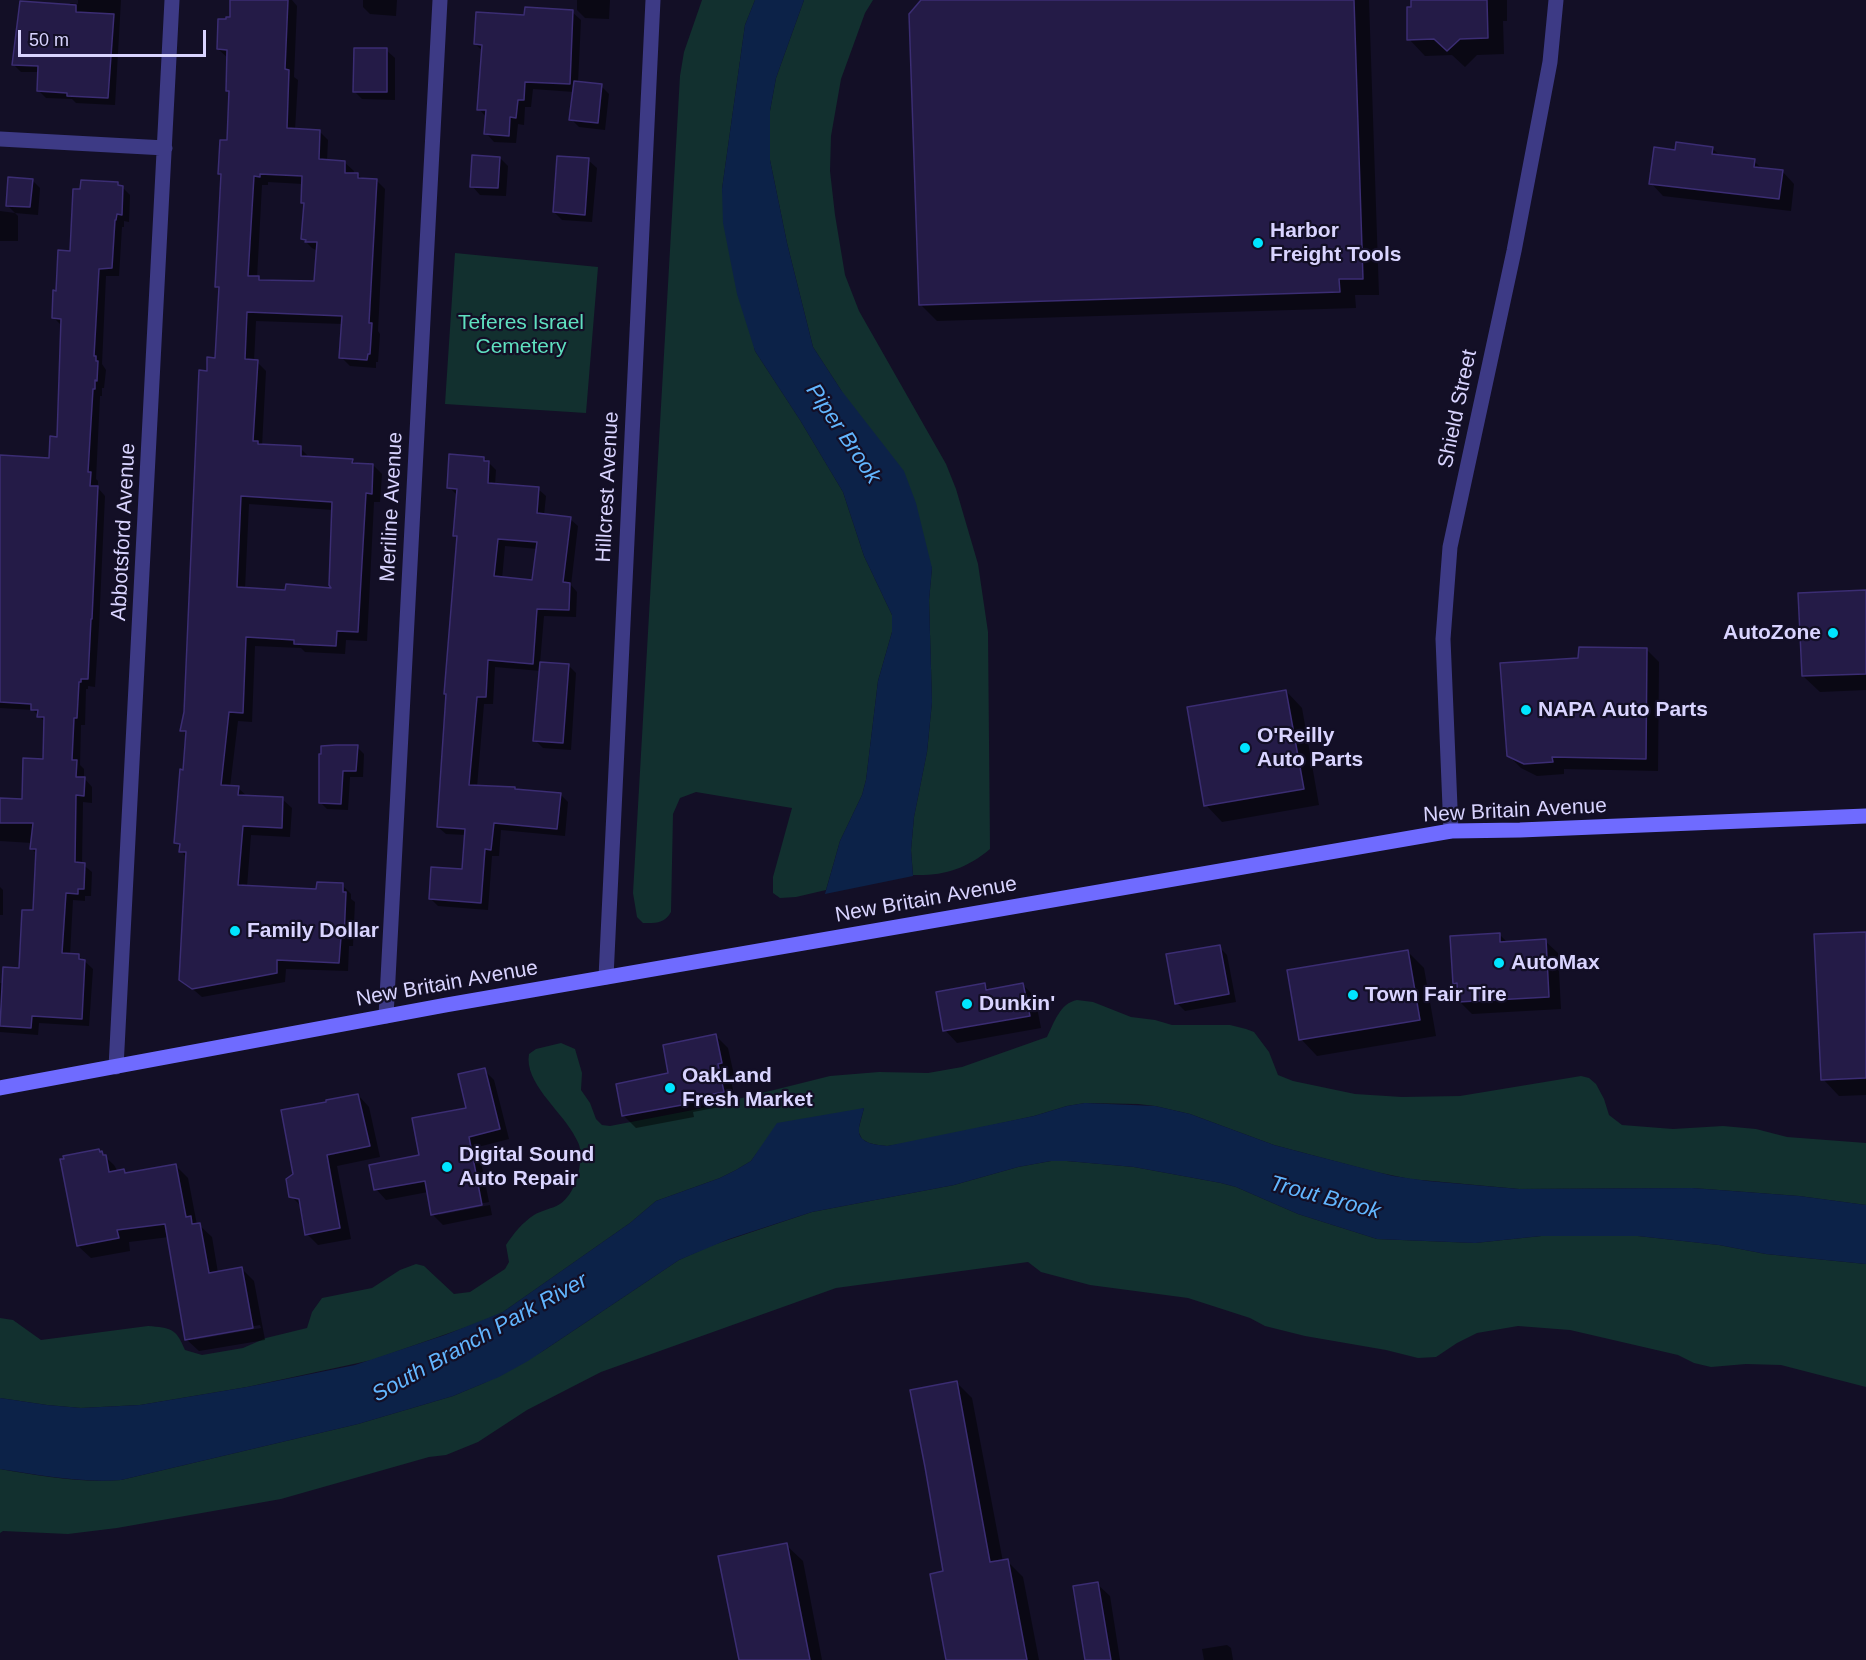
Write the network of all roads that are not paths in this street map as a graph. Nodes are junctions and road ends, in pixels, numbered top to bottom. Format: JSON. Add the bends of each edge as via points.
{"nodes":[{"id":1,"x":172,"y":0,"type":"edge"},
{"id":2,"x":440,"y":0,"type":"edge"},
{"id":3,"x":653,"y":0,"type":"edge"},
{"id":4,"x":1556,"y":0,"type":"edge"},
{"id":5,"x":0,"y":139,"type":"edge"},
{"id":6,"x":165,"y":148,"type":"junction"},
{"id":7,"x":1866,"y":816,"type":"edge"},
{"id":8,"x":1451,"y":831,"type":"junction"},
{"id":9,"x":606,"y":977,"type":"junction"},
{"id":10,"x":386,"y":1016,"type":"junction"},
{"id":11,"x":116,"y":1067,"type":"junction"},
{"id":12,"x":0,"y":1088,"type":"edge"}],
"edges":[{"from":1,"to":6,"type":"street","name":"Abbotsford Avenue"},
{"from":2,"to":10,"type":"street","name":"Meriline Avenue"},
{"from":3,"to":9,"type":"street","name":"Hillcrest Avenue"},
{"from":4,"to":8,"type":"street","name":"Shield Street","via":[[1550,62],[1530,169],[1450,547],[1443,639]]},
{"from":5,"to":6,"type":"street"},
{"from":6,"to":11,"type":"street","name":"Abbotsford Avenue"},
{"from":7,"to":8,"type":"main road","name":"New Britain Avenue"},
{"from":8,"to":9,"type":"main road","name":"New Britain Avenue"},
{"from":9,"to":10,"type":"main road","name":"New Britain Avenue"},
{"from":10,"to":11,"type":"main road","name":"New Britain Avenue"},
{"from":11,"to":12,"type":"main road","name":"New Britain Avenue"}]}
